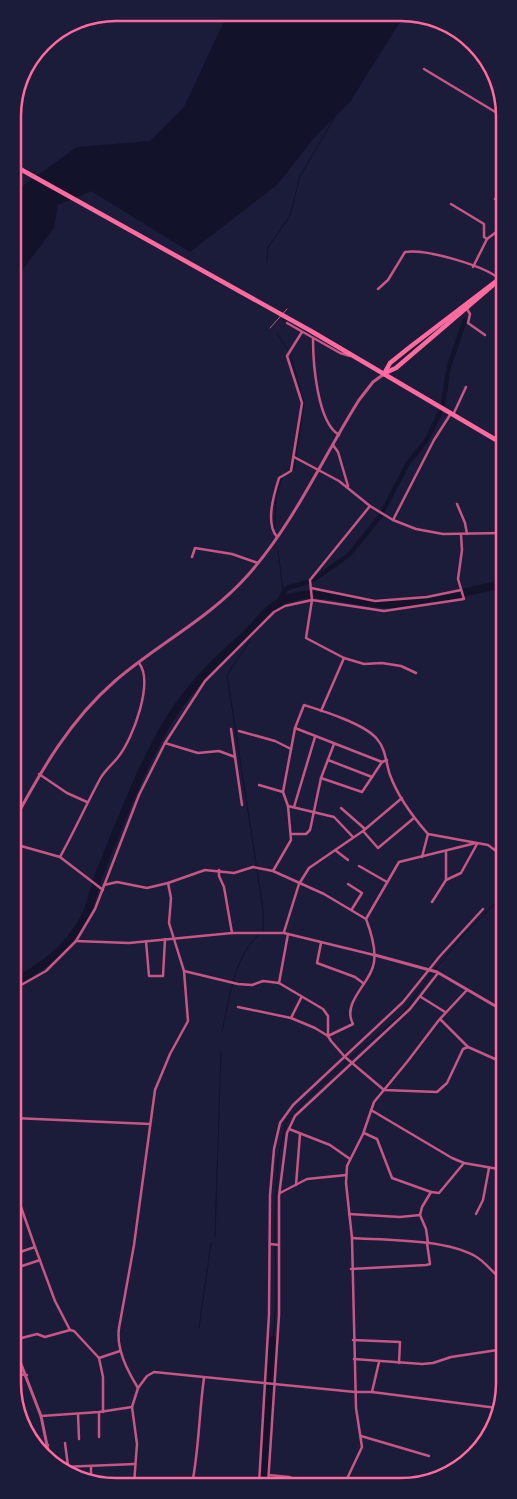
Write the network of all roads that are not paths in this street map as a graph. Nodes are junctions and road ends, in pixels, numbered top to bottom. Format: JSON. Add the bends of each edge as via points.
{"nodes":[{"id":1,"x":424,"y":70,"type":"dead end"},
{"id":2,"x":496,"y":112,"type":"edge"},
{"id":3,"x":21,"y":169,"type":"edge"},
{"id":4,"x":451,"y":204,"type":"dead end"},
{"id":5,"x":496,"y":232,"type":"edge"},
{"id":6,"x":487,"y":239,"type":"junction"},
{"id":7,"x":473,"y":267,"type":"junction"},
{"id":8,"x":496,"y":277,"type":"edge"},
{"id":9,"x":496,"y":283,"type":"edge"},
{"id":10,"x":496,"y":284,"type":"edge"},
{"id":11,"x":378,"y":289,"type":"dead end"},
{"id":12,"x":287,"y":309,"type":"dead end"},
{"id":13,"x":467,"y":309,"type":"junction"},
{"id":14,"x":282,"y":314,"type":"junction"},
{"id":15,"x":287,"y":323,"type":"dead end"},
{"id":16,"x":270,"y":328,"type":"dead end"},
{"id":17,"x":302,"y":332,"type":"junction"},
{"id":18,"x":485,"y":335,"type":"dead end"},
{"id":19,"x":313,"y":338,"type":"junction"},
{"id":20,"x":354,"y":355,"type":"junction"},
{"id":21,"x":384,"y":374,"type":"junction"},
{"id":22,"x":466,"y":387,"type":"dead end"},
{"id":23,"x":452,"y":415,"type":"junction"},
{"id":24,"x":339,"y":435,"type":"junction"},
{"id":25,"x":496,"y":440,"type":"edge"},
{"id":26,"x":333,"y":445,"type":"junction"},
{"id":27,"x":294,"y":457,"type":"junction"},
{"id":28,"x":319,"y":468,"type":"junction"},
{"id":29,"x":348,"y":488,"type":"junction"},
{"id":30,"x":457,"y":504,"type":"dead end"},
{"id":31,"x":370,"y":506,"type":"junction"},
{"id":32,"x":394,"y":520,"type":"junction"},
{"id":33,"x":496,"y":533,"type":"edge"},
{"id":34,"x":467,"y":534,"type":"junction"},
{"id":35,"x":461,"y":535,"type":"junction"},
{"id":36,"x":278,"y":538,"type":"junction"},
{"id":37,"x":192,"y":557,"type":"dead end"},
{"id":38,"x":258,"y":563,"type":"junction"},
{"id":39,"x":311,"y":590,"type":"junction"},
{"id":40,"x":461,"y":590,"type":"junction"},
{"id":41,"x":312,"y":600,"type":"junction"},
{"id":42,"x":344,"y":658,"type":"junction"},
{"id":43,"x":139,"y":663,"type":"junction"},
{"id":44,"x":416,"y":673,"type":"dead end"},
{"id":45,"x":321,"y":711,"type":"junction"},
{"id":46,"x":295,"y":728,"type":"junction"},
{"id":47,"x":231,"y":729,"type":"dead end"},
{"id":48,"x":239,"y":731,"type":"dead end"},
{"id":49,"x":315,"y":736,"type":"junction"},
{"id":50,"x":165,"y":743,"type":"junction"},
{"id":51,"x":334,"y":744,"type":"junction"},
{"id":52,"x":291,"y":750,"type":"junction"},
{"id":53,"x":235,"y":757,"type":"junction"},
{"id":54,"x":328,"y":760,"type":"junction"},
{"id":55,"x":387,"y":760,"type":"junction"},
{"id":56,"x":382,"y":762,"type":"junction"},
{"id":57,"x":39,"y":774,"type":"junction"},
{"id":58,"x":372,"y":777,"type":"junction"},
{"id":59,"x":321,"y":778,"type":"junction"},
{"id":60,"x":259,"y":786,"type":"dead end"},
{"id":61,"x":283,"y":792,"type":"junction"},
{"id":62,"x":402,"y":798,"type":"junction"},
{"id":63,"x":87,"y":802,"type":"junction"},
{"id":64,"x":242,"y":805,"type":"dead end"},
{"id":65,"x":288,"y":806,"type":"junction"},
{"id":66,"x":294,"y":806,"type":"junction"},
{"id":67,"x":21,"y":808,"type":"edge"},
{"id":68,"x":340,"y":808,"type":"dead end"},
{"id":69,"x":314,"y":812,"type":"junction"},
{"id":70,"x":414,"y":818,"type":"junction"},
{"id":71,"x":364,"y":830,"type":"junction"},
{"id":72,"x":291,"y":834,"type":"junction"},
{"id":73,"x":428,"y":834,"type":"junction"},
{"id":74,"x":353,"y":837,"type":"junction"},
{"id":75,"x":478,"y":843,"type":"junction"},
{"id":76,"x":21,"y":846,"type":"edge"},
{"id":77,"x":335,"y":850,"type":"junction"},
{"id":78,"x":496,"y":851,"type":"edge"},
{"id":79,"x":446,"y":852,"type":"junction"},
{"id":80,"x":60,"y":857,"type":"junction"},
{"id":81,"x":422,"y":857,"type":"junction"},
{"id":82,"x":348,"y":860,"type":"dead end"},
{"id":83,"x":359,"y":866,"type":"dead end"},
{"id":84,"x":219,"y":870,"type":"junction"},
{"id":85,"x":273,"y":872,"type":"junction"},
{"id":86,"x":446,"y":880,"type":"junction"},
{"id":87,"x":387,"y":882,"type":"junction"},
{"id":88,"x":168,"y":883,"type":"junction"},
{"id":89,"x":299,"y":884,"type":"junction"},
{"id":90,"x":348,"y":884,"type":"dead end"},
{"id":91,"x":104,"y":886,"type":"junction"},
{"id":92,"x":102,"y":889,"type":"junction"},
{"id":93,"x":432,"y":902,"type":"dead end"},
{"id":94,"x":351,"y":910,"type":"junction"},
{"id":95,"x":483,"y":910,"type":"dead end"},
{"id":96,"x":366,"y":919,"type":"junction"},
{"id":97,"x":232,"y":933,"type":"junction"},
{"id":98,"x":284,"y":933,"type":"junction"},
{"id":99,"x":288,"y":934,"type":"junction"},
{"id":100,"x":172,"y":938,"type":"junction"},
{"id":101,"x":165,"y":939,"type":"junction"},
{"id":102,"x":76,"y":940,"type":"junction"},
{"id":103,"x":146,"y":941,"type":"junction"},
{"id":104,"x":320,"y":943,"type":"junction"},
{"id":105,"x":375,"y":955,"type":"junction"},
{"id":106,"x":431,"y":970,"type":"junction"},
{"id":107,"x":184,"y":971,"type":"junction"},
{"id":108,"x":438,"y":973,"type":"junction"},
{"id":109,"x":279,"y":983,"type":"junction"},
{"id":110,"x":363,"y":984,"type":"junction"},
{"id":111,"x":21,"y":985,"type":"edge"},
{"id":112,"x":467,"y":990,"type":"junction"},
{"id":113,"x":421,"y":997,"type":"junction"},
{"id":114,"x":301,"y":998,"type":"junction"},
{"id":115,"x":496,"y":1006,"type":"edge"},
{"id":116,"x":238,"y":1007,"type":"dead end"},
{"id":117,"x":445,"y":1012,"type":"junction"},
{"id":118,"x":291,"y":1018,"type":"junction"},
{"id":119,"x":440,"y":1019,"type":"junction"},
{"id":120,"x":328,"y":1036,"type":"junction"},
{"id":121,"x":468,"y":1046,"type":"junction"},
{"id":122,"x":345,"y":1057,"type":"junction"},
{"id":123,"x":496,"y":1059,"type":"edge"},
{"id":124,"x":353,"y":1064,"type":"junction"},
{"id":125,"x":384,"y":1090,"type":"junction"},
{"id":126,"x":371,"y":1110,"type":"junction"},
{"id":127,"x":21,"y":1118,"type":"edge"},
{"id":128,"x":150,"y":1124,"type":"junction"},
{"id":129,"x":289,"y":1129,"type":"junction"},
{"id":130,"x":364,"y":1133,"type":"junction"},
{"id":131,"x":300,"y":1134,"type":"junction"},
{"id":132,"x":350,"y":1159,"type":"junction"},
{"id":133,"x":464,"y":1163,"type":"junction"},
{"id":134,"x":490,"y":1168,"type":"junction"},
{"id":135,"x":496,"y":1169,"type":"edge"},
{"id":136,"x":346,"y":1175,"type":"junction"},
{"id":137,"x":296,"y":1185,"type":"junction"},
{"id":138,"x":431,"y":1192,"type":"junction"},
{"id":139,"x":279,"y":1195,"type":"junction"},
{"id":140,"x":270,"y":1196,"type":"junction"},
{"id":141,"x":21,"y":1207,"type":"edge"},
{"id":142,"x":349,"y":1214,"type":"junction"},
{"id":143,"x":476,"y":1214,"type":"dead end"},
{"id":144,"x":420,"y":1215,"type":"junction"},
{"id":145,"x":352,"y":1238,"type":"junction"},
{"id":146,"x":428,"y":1243,"type":"junction"},
{"id":147,"x":270,"y":1244,"type":"junction"},
{"id":148,"x":280,"y":1245,"type":"junction"},
{"id":149,"x":35,"y":1247,"type":"junction"},
{"id":150,"x":21,"y":1252,"type":"edge"},
{"id":151,"x":40,"y":1260,"type":"junction"},
{"id":152,"x":22,"y":1266,"type":"dead end"},
{"id":153,"x":351,"y":1269,"type":"junction"},
{"id":154,"x":496,"y":1274,"type":"edge"},
{"id":155,"x":70,"y":1330,"type":"junction"},
{"id":156,"x":21,"y":1338,"type":"edge"},
{"id":157,"x":353,"y":1340,"type":"junction"},
{"id":158,"x":496,"y":1349,"type":"edge"},
{"id":159,"x":120,"y":1351,"type":"junction"},
{"id":160,"x":99,"y":1358,"type":"junction"},
{"id":161,"x":354,"y":1359,"type":"junction"},
{"id":162,"x":21,"y":1361,"type":"edge"},
{"id":163,"x":379,"y":1362,"type":"junction"},
{"id":164,"x":399,"y":1363,"type":"junction"},
{"id":165,"x":21,"y":1374,"type":"edge"},
{"id":166,"x":27,"y":1374,"type":"junction"},
{"id":167,"x":204,"y":1378,"type":"junction"},
{"id":168,"x":265,"y":1384,"type":"junction"},
{"id":169,"x":275,"y":1384,"type":"junction"},
{"id":170,"x":138,"y":1388,"type":"junction"},
{"id":171,"x":355,"y":1392,"type":"junction"},
{"id":172,"x":372,"y":1392,"type":"junction"},
{"id":173,"x":132,"y":1407,"type":"junction"},
{"id":174,"x":493,"y":1408,"type":"edge"},
{"id":175,"x":99,"y":1412,"type":"junction"},
{"id":176,"x":103,"y":1412,"type":"junction"},
{"id":177,"x":78,"y":1414,"type":"junction"},
{"id":178,"x":41,"y":1416,"type":"junction"},
{"id":179,"x":361,"y":1436,"type":"junction"},
{"id":180,"x":100,"y":1437,"type":"dead end"},
{"id":181,"x":79,"y":1439,"type":"dead end"},
{"id":182,"x":65,"y":1443,"type":"dead end"},
{"id":183,"x":45,"y":1445,"type":"edge"},
{"id":184,"x":48,"y":1445,"type":"junction"},
{"id":185,"x":49,"y":1450,"type":"edge"},
{"id":186,"x":429,"y":1456,"type":"dead end"},
{"id":187,"x":68,"y":1464,"type":"edge"},
{"id":188,"x":134,"y":1464,"type":"junction"},
{"id":189,"x":92,"y":1465,"type":"junction"},
{"id":190,"x":70,"y":1466,"type":"edge"},
{"id":191,"x":91,"y":1474,"type":"edge"},
{"id":192,"x":268,"y":1475,"type":"junction"},
{"id":193,"x":134,"y":1478,"type":"edge"},
{"id":194,"x":193,"y":1478,"type":"edge"},
{"id":195,"x":260,"y":1478,"type":"edge"},
{"id":196,"x":267,"y":1478,"type":"edge"},
{"id":197,"x":291,"y":1478,"type":"edge"},
{"id":198,"x":348,"y":1478,"type":"edge"}],
"edges":[{"from":1,"to":2,"type":"street"},
{"from":3,"to":14,"type":"main road"},
{"from":4,"to":6,"type":"street","via":[[484,224],[484,237]]},
{"from":5,"to":6,"type":"street"},
{"from":6,"to":7,"type":"street"},
{"from":7,"to":8,"type":"street"},
{"from":7,"to":11,"type":"street","via":[[426,253],[406,252],[388,280]]},
{"from":9,"to":21,"type":"main road","via":[[390,363]]},
{"from":10,"to":13,"type":"main road"},
{"from":12,"to":14,"type":"lane"},
{"from":13,"to":18,"type":"street","via":[[470,314],[468,323]]},
{"from":13,"to":21,"type":"main road","via":[[396,368]]},
{"from":14,"to":16,"type":"lane"},
{"from":14,"to":20,"type":"main road"},
{"from":15,"to":17,"type":"street"},
{"from":17,"to":19,"type":"street"},
{"from":17,"to":27,"type":"street","via":[[287,356],[301,397]]},
{"from":19,"to":20,"type":"street","via":[[347,356]]},
{"from":19,"to":24,"type":"street","via":[[320,404],[329,426]]},
{"from":20,"to":21,"type":"main road"},
{"from":21,"to":23,"type":"main road"},
{"from":21,"to":24,"type":"street","via":[[362,395]]},
{"from":22,"to":23,"type":"street"},
{"from":23,"to":25,"type":"main road"},
{"from":23,"to":32,"type":"street","via":[[434,440]]},
{"from":24,"to":26,"type":"street"},
{"from":26,"to":28,"type":"street"},
{"from":26,"to":29,"type":"street"},
{"from":27,"to":28,"type":"street"},
{"from":27,"to":36,"type":"street","via":[[291,471],[279,478],[273,496],[272,531]]},
{"from":28,"to":29,"type":"street"},
{"from":28,"to":36,"type":"street"},
{"from":29,"to":31,"type":"street"},
{"from":30,"to":34,"type":"street"},
{"from":31,"to":32,"type":"street"},
{"from":31,"to":39,"type":"street","via":[[310,580]]},
{"from":32,"to":35,"type":"street","via":[[431,532]]},
{"from":33,"to":34,"type":"street"},
{"from":34,"to":35,"type":"street"},
{"from":35,"to":40,"type":"street","via":[[458,580]]},
{"from":36,"to":38,"type":"street"},
{"from":37,"to":38,"type":"street","via":[[195,548],[232,554]]},
{"from":38,"to":43,"type":"street","via":[[209,612]]},
{"from":39,"to":40,"type":"street","via":[[375,601],[427,597]]},
{"from":39,"to":41,"type":"street"},
{"from":40,"to":41,"type":"street","via":[[463,598],[384,611]]},
{"from":41,"to":42,"type":"street","via":[[306,638]]},
{"from":41,"to":50,"type":"street","via":[[284,606],[266,620],[205,681]]},
{"from":42,"to":44,"type":"street","via":[[364,664],[401,666]]},
{"from":42,"to":45,"type":"street"},
{"from":43,"to":57,"type":"street","via":[[85,710]]},
{"from":43,"to":63,"type":"street","via":[[144,669],[145,683],[136,722],[119,756],[102,775]]},
{"from":45,"to":46,"type":"street","via":[[304,706]]},
{"from":45,"to":55,"type":"street","via":[[372,734],[381,744]]},
{"from":46,"to":49,"type":"street"},
{"from":46,"to":52,"type":"street"},
{"from":47,"to":53,"type":"street"},
{"from":48,"to":52,"type":"street","via":[[275,741]]},
{"from":49,"to":51,"type":"street"},
{"from":49,"to":66,"type":"street"},
{"from":50,"to":53,"type":"street","via":[[198,753],[220,751]]},
{"from":50,"to":91,"type":"street","via":[[139,795]]},
{"from":51,"to":54,"type":"street"},
{"from":51,"to":56,"type":"street"},
{"from":52,"to":61,"type":"street"},
{"from":53,"to":64,"type":"street"},
{"from":54,"to":58,"type":"street"},
{"from":54,"to":59,"type":"street"},
{"from":55,"to":56,"type":"street"},
{"from":55,"to":62,"type":"street"},
{"from":56,"to":58,"type":"street"},
{"from":57,"to":63,"type":"street"},
{"from":57,"to":67,"type":"street"},
{"from":58,"to":59,"type":"street","via":[[362,792]]},
{"from":59,"to":69,"type":"street"},
{"from":60,"to":61,"type":"street"},
{"from":61,"to":65,"type":"street"},
{"from":62,"to":70,"type":"street"},
{"from":62,"to":71,"type":"street"},
{"from":63,"to":80,"type":"street","via":[[82,818]]},
{"from":65,"to":66,"type":"street"},
{"from":65,"to":72,"type":"street"},
{"from":66,"to":69,"type":"street"},
{"from":68,"to":71,"type":"street"},
{"from":69,"to":72,"type":"street","via":[[306,834]]},
{"from":69,"to":74,"type":"street","via":[[334,817]]},
{"from":70,"to":71,"type":"street","via":[[378,848]]},
{"from":70,"to":73,"type":"street"},
{"from":71,"to":74,"type":"street"},
{"from":72,"to":85,"type":"street","via":[[289,847]]},
{"from":73,"to":75,"type":"street"},
{"from":73,"to":81,"type":"street"},
{"from":74,"to":77,"type":"street"},
{"from":75,"to":78,"type":"street"},
{"from":75,"to":79,"type":"street"},
{"from":75,"to":86,"type":"street","via":[[461,873]]},
{"from":76,"to":80,"type":"street"},
{"from":77,"to":82,"type":"street"},
{"from":77,"to":89,"type":"street","via":[[309,868]]},
{"from":79,"to":81,"type":"street"},
{"from":79,"to":86,"type":"street"},
{"from":80,"to":92,"type":"street"},
{"from":81,"to":87,"type":"street","via":[[399,862]]},
{"from":83,"to":87,"type":"street"},
{"from":84,"to":85,"type":"street","via":[[234,873],[253,867]]},
{"from":84,"to":88,"type":"street","via":[[205,870]]},
{"from":84,"to":97,"type":"street"},
{"from":85,"to":89,"type":"street"},
{"from":86,"to":93,"type":"street"},
{"from":87,"to":96,"type":"street"},
{"from":88,"to":91,"type":"street","via":[[142,888],[117,882]]},
{"from":88,"to":100,"type":"street","via":[[171,901],[168,919]]},
{"from":89,"to":94,"type":"street"},
{"from":89,"to":98,"type":"street"},
{"from":90,"to":94,"type":"street","via":[[362,893]]},
{"from":91,"to":92,"type":"street"},
{"from":92,"to":102,"type":"street"},
{"from":94,"to":96,"type":"street"},
{"from":95,"to":106,"type":"street"},
{"from":96,"to":105,"type":"street"},
{"from":97,"to":98,"type":"street"},
{"from":97,"to":100,"type":"street"},
{"from":98,"to":99,"type":"street"},
{"from":99,"to":104,"type":"street"},
{"from":99,"to":109,"type":"street"},
{"from":100,"to":101,"type":"street"},
{"from":100,"to":107,"type":"street"},
{"from":101,"to":103,"type":"street"},
{"from":101,"to":103,"type":"street","via":[[163,976],[149,976]]},
{"from":102,"to":103,"type":"street"},
{"from":102,"to":111,"type":"street","via":[[46,972]]},
{"from":104,"to":105,"type":"street"},
{"from":104,"to":110,"type":"street","via":[[317,963],[355,977]]},
{"from":105,"to":106,"type":"street"},
{"from":105,"to":110,"type":"street","via":[[374,964]]},
{"from":106,"to":108,"type":"street"},
{"from":106,"to":122,"type":"street","via":[[404,1002]]},
{"from":107,"to":109,"type":"street","via":[[238,984]]},
{"from":107,"to":128,"type":"street","via":[[188,1021],[155,1090]]},
{"from":108,"to":112,"type":"street"},
{"from":108,"to":113,"type":"street"},
{"from":109,"to":114,"type":"street"},
{"from":110,"to":120,"type":"street","via":[[351,1010],[352,1024]]},
{"from":112,"to":115,"type":"street"},
{"from":112,"to":117,"type":"street"},
{"from":113,"to":117,"type":"street"},
{"from":113,"to":124,"type":"street"},
{"from":114,"to":118,"type":"street"},
{"from":114,"to":120,"type":"street","via":[[326,1013]]},
{"from":116,"to":118,"type":"street"},
{"from":117,"to":119,"type":"street"},
{"from":118,"to":120,"type":"street"},
{"from":119,"to":121,"type":"street"},
{"from":119,"to":125,"type":"street"},
{"from":120,"to":122,"type":"street"},
{"from":121,"to":123,"type":"street"},
{"from":121,"to":125,"type":"street","via":[[462,1049],[447,1083],[437,1092]]},
{"from":122,"to":124,"type":"street"},
{"from":122,"to":140,"type":"street","via":[[293,1105],[280,1123]]},
{"from":124,"to":125,"type":"street"},
{"from":124,"to":129,"type":"street","via":[[295,1116]]},
{"from":125,"to":126,"type":"street"},
{"from":126,"to":130,"type":"street"},
{"from":126,"to":133,"type":"street"},
{"from":127,"to":128,"type":"street"},
{"from":128,"to":159,"type":"street","via":[[119,1328]]},
{"from":129,"to":131,"type":"street"},
{"from":129,"to":139,"type":"street"},
{"from":130,"to":132,"type":"street"},
{"from":130,"to":138,"type":"street","via":[[377,1139],[392,1178]]},
{"from":131,"to":132,"type":"street","via":[[330,1145]]},
{"from":131,"to":137,"type":"street"},
{"from":132,"to":136,"type":"street"},
{"from":133,"to":134,"type":"street"},
{"from":133,"to":138,"type":"street","via":[[439,1193]]},
{"from":134,"to":135,"type":"street"},
{"from":134,"to":143,"type":"street","via":[[483,1200]]},
{"from":136,"to":137,"type":"street","via":[[307,1179]]},
{"from":136,"to":142,"type":"street"},
{"from":137,"to":139,"type":"street"},
{"from":138,"to":144,"type":"street"},
{"from":139,"to":140,"type":"street"},
{"from":139,"to":148,"type":"street"},
{"from":140,"to":147,"type":"street"},
{"from":141,"to":149,"type":"street"},
{"from":142,"to":144,"type":"street"},
{"from":142,"to":145,"type":"street"},
{"from":144,"to":146,"type":"street"},
{"from":145,"to":146,"type":"street"},
{"from":145,"to":153,"type":"street"},
{"from":146,"to":153,"type":"street","via":[[430,1264]]},
{"from":146,"to":154,"type":"street","via":[[476,1256]]},
{"from":147,"to":148,"type":"street"},
{"from":147,"to":168,"type":"street"},
{"from":148,"to":169,"type":"street"},
{"from":149,"to":150,"type":"street"},
{"from":149,"to":151,"type":"street"},
{"from":151,"to":152,"type":"street"},
{"from":151,"to":155,"type":"street"},
{"from":153,"to":157,"type":"street"},
{"from":155,"to":156,"type":"street","via":[[45,1337],[37,1334]]},
{"from":155,"to":160,"type":"street"},
{"from":157,"to":161,"type":"street"},
{"from":157,"to":164,"type":"street","via":[[400,1342]]},
{"from":158,"to":164,"type":"street","via":[[451,1357],[433,1364]]},
{"from":159,"to":160,"type":"street"},
{"from":159,"to":170,"type":"street"},
{"from":160,"to":176,"type":"street","via":[[103,1377]]},
{"from":161,"to":163,"type":"street"},
{"from":161,"to":171,"type":"street"},
{"from":162,"to":166,"type":"street"},
{"from":163,"to":164,"type":"street"},
{"from":163,"to":172,"type":"street"},
{"from":165,"to":166,"type":"street"},
{"from":166,"to":178,"type":"street"},
{"from":167,"to":168,"type":"street"},
{"from":167,"to":170,"type":"street","via":[[154,1372]]},
{"from":167,"to":194,"type":"street"},
{"from":168,"to":169,"type":"street"},
{"from":168,"to":195,"type":"street"},
{"from":169,"to":171,"type":"street"},
{"from":169,"to":192,"type":"street"},
{"from":170,"to":173,"type":"street"},
{"from":171,"to":172,"type":"street"},
{"from":171,"to":179,"type":"street"},
{"from":172,"to":174,"type":"street"},
{"from":173,"to":176,"type":"street"},
{"from":173,"to":188,"type":"street","via":[[137,1444]]},
{"from":175,"to":176,"type":"street"},
{"from":175,"to":177,"type":"street"},
{"from":175,"to":180,"type":"street"},
{"from":177,"to":178,"type":"street"},
{"from":177,"to":181,"type":"street"},
{"from":178,"to":184,"type":"street"},
{"from":179,"to":186,"type":"street"},
{"from":179,"to":198,"type":"street","via":[[359,1457]]},
{"from":182,"to":187,"type":"street"},
{"from":183,"to":184,"type":"street"},
{"from":184,"to":185,"type":"street"},
{"from":188,"to":189,"type":"street"},
{"from":188,"to":193,"type":"street"},
{"from":189,"to":190,"type":"street"},
{"from":189,"to":191,"type":"street"},
{"from":192,"to":196,"type":"street"},
{"from":192,"to":197,"type":"street"}]}
